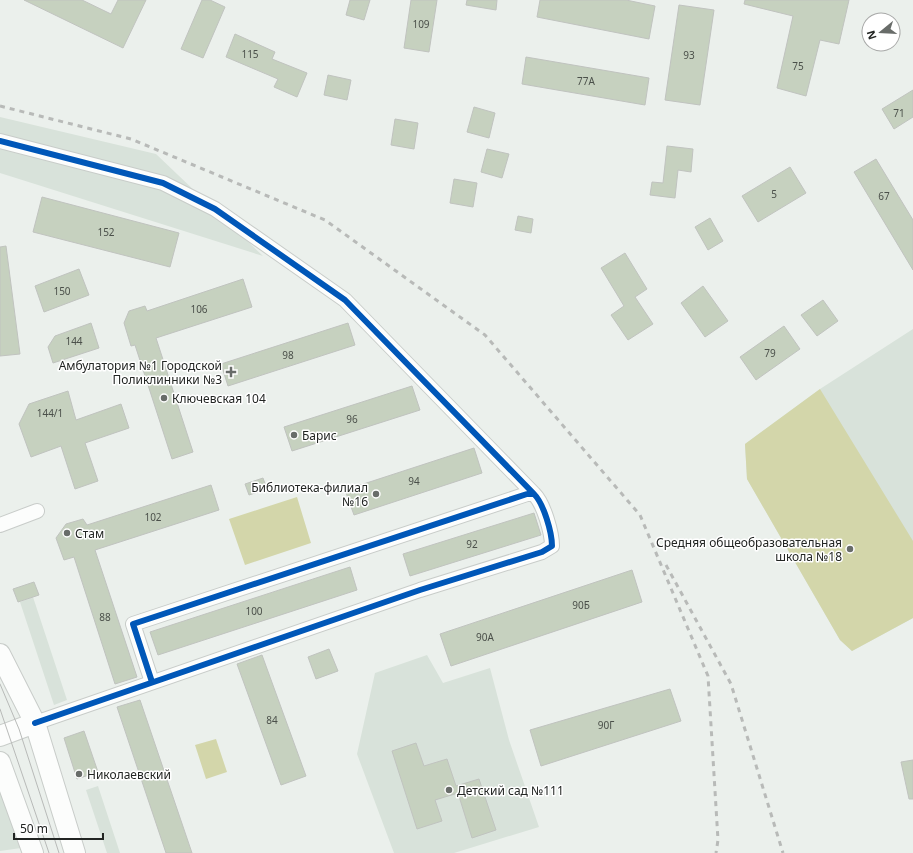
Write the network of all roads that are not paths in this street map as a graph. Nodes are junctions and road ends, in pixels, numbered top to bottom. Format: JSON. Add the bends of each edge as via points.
{"nodes":[{"id":1,"x":0,"y":141,"type":"edge"},
{"id":2,"x":534,"y":494,"type":"junction"},
{"id":3,"x":37,"y":511,"type":"dead end"},
{"id":4,"x":0,"y":525,"type":"edge"},
{"id":5,"x":0,"y":654,"type":"edge"},
{"id":6,"x":152,"y":682,"type":"junction"},
{"id":7,"x":35,"y":723,"type":"junction"},
{"id":8,"x":0,"y":736,"type":"edge"},
{"id":9,"x":0,"y":762,"type":"edge"},
{"id":10,"x":33,"y":853,"type":"edge"},
{"id":11,"x":75,"y":853,"type":"edge"}],
"edges":[{"from":1,"to":2,"type":"street","via":[[163,183],[215,209],[345,300]]},
{"from":2,"to":6,"type":"street","via":[[539,500],[552,538],[552,546],[542,552],[420,590]]},
{"from":2,"to":6,"type":"street","via":[[527,494],[133,624]]},
{"from":3,"to":4,"type":"street"},
{"from":5,"to":7,"type":"main road"},
{"from":6,"to":7,"type":"street"},
{"from":7,"to":8,"type":"main road"},
{"from":7,"to":11,"type":"main road"},
{"from":9,"to":10,"type":"main road"}]}
